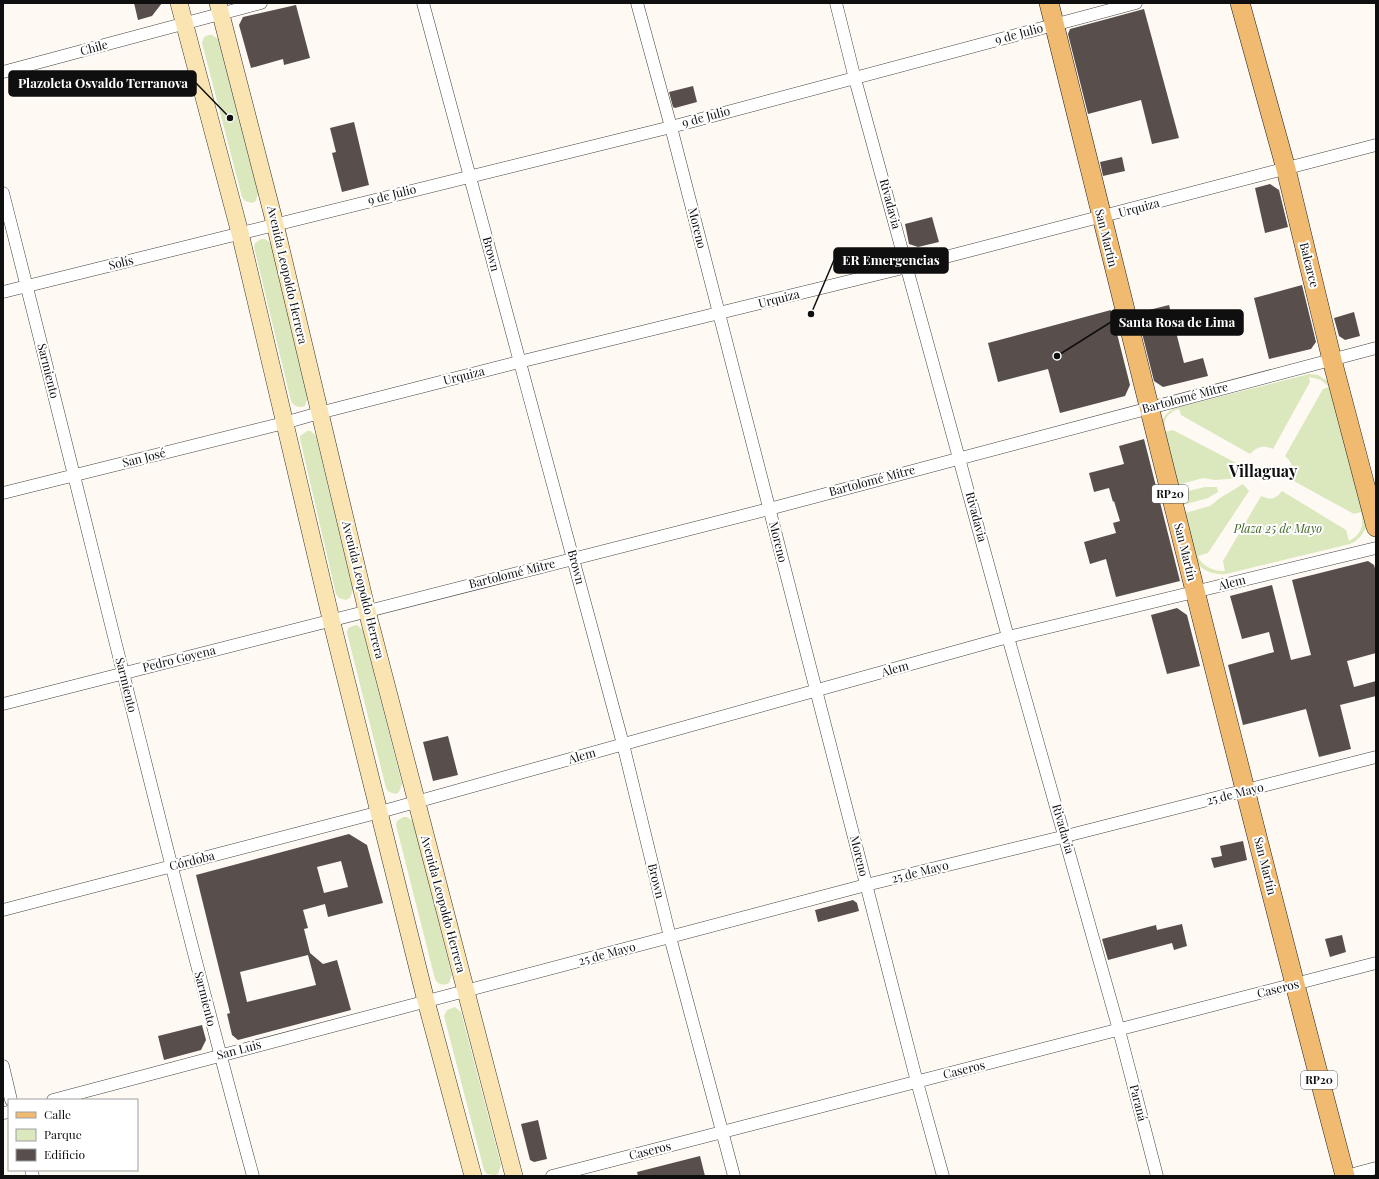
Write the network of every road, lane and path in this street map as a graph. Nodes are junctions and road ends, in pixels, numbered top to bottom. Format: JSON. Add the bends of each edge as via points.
{"nodes":[{"id":1,"x":179,"y":3,"type":"edge"},
{"id":2,"x":261,"y":3,"type":"edge"},
{"id":3,"x":423,"y":3,"type":"edge"},
{"id":4,"x":637,"y":3,"type":"edge"},
{"id":5,"x":836,"y":3,"type":"edge"},
{"id":6,"x":1049,"y":3,"type":"edge"},
{"id":7,"x":1136,"y":3,"type":"edge"},
{"id":8,"x":1240,"y":3,"type":"edge"},
{"id":9,"x":220,"y":8,"type":"edge"},
{"id":10,"x":184,"y":24,"type":"junction"},
{"id":11,"x":1054,"y":24,"type":"junction"},
{"id":12,"x":3,"y":72,"type":"edge"},
{"id":13,"x":855,"y":79,"type":"junction"},
{"id":14,"x":671,"y":127,"type":"junction"},
{"id":15,"x":1376,"y":145,"type":"edge"},
{"id":16,"x":1286,"y":169,"type":"junction"},
{"id":17,"x":470,"y":176,"type":"junction"},
{"id":18,"x":3,"y":193,"type":"edge"},
{"id":19,"x":1101,"y":218,"type":"junction"},
{"id":20,"x":275,"y":224,"type":"junction"},
{"id":21,"x":240,"y":233,"type":"junction"},
{"id":22,"x":907,"y":267,"type":"junction"},
{"id":23,"x":27,"y":287,"type":"junction"},
{"id":24,"x":3,"y":292,"type":"edge"},
{"id":25,"x":719,"y":314,"type":"junction"},
{"id":26,"x":1376,"y":348,"type":"edge"},
{"id":27,"x":1332,"y":360,"type":"junction"},
{"id":28,"x":519,"y":362,"type":"junction"},
{"id":29,"x":1149,"y":408,"type":"junction"},
{"id":30,"x":319,"y":413,"type":"junction"},
{"id":31,"x":284,"y":423,"type":"junction"},
{"id":32,"x":960,"y":458,"type":"junction"},
{"id":33,"x":73,"y":476,"type":"junction"},
{"id":34,"x":3,"y":493,"type":"edge"},
{"id":35,"x":769,"y":509,"type":"junction"},
{"id":36,"x":1376,"y":527,"type":"edge"},
{"id":37,"x":1376,"y":548,"type":"edge"},
{"id":38,"x":574,"y":558,"type":"junction"},
{"id":39,"x":1195,"y":592,"type":"junction"},
{"id":40,"x":367,"y":611,"type":"junction"},
{"id":41,"x":332,"y":620,"type":"junction"},
{"id":42,"x":1008,"y":637,"type":"junction"},
{"id":43,"x":123,"y":673,"type":"junction"},
{"id":44,"x":816,"y":691,"type":"junction"},
{"id":45,"x":3,"y":704,"type":"edge"},
{"id":46,"x":623,"y":744,"type":"junction"},
{"id":47,"x":1376,"y":757,"type":"edge"},
{"id":48,"x":1246,"y":791,"type":"junction"},
{"id":49,"x":416,"y":802,"type":"junction"},
{"id":50,"x":380,"y":812,"type":"junction"},
{"id":51,"x":1066,"y":836,"type":"junction"},
{"id":52,"x":171,"y":866,"type":"junction"},
{"id":53,"x":866,"y":885,"type":"junction"},
{"id":54,"x":3,"y":910,"type":"edge"},
{"id":55,"x":670,"y":937,"type":"junction"},
{"id":56,"x":1376,"y":963,"type":"edge"},
{"id":57,"x":1294,"y":984,"type":"junction"},
{"id":58,"x":466,"y":992,"type":"junction"},
{"id":59,"x":426,"y":1001,"type":"junction"},
{"id":60,"x":1119,"y":1030,"type":"junction"},
{"id":61,"x":220,"y":1055,"type":"junction"},
{"id":62,"x":3,"y":1066,"type":"edge"},
{"id":63,"x":917,"y":1082,"type":"junction"},
{"id":64,"x":11,"y":1099,"type":"edge"},
{"id":65,"x":57,"y":1099,"type":"edge"},
{"id":66,"x":722,"y":1132,"type":"junction"},
{"id":67,"x":1376,"y":1168,"type":"edge"},
{"id":68,"x":253,"y":1176,"type":"edge"},
{"id":69,"x":473,"y":1176,"type":"edge"},
{"id":70,"x":514,"y":1176,"type":"edge"},
{"id":71,"x":552,"y":1176,"type":"edge"},
{"id":72,"x":734,"y":1176,"type":"edge"},
{"id":73,"x":943,"y":1176,"type":"edge"},
{"id":74,"x":1157,"y":1176,"type":"edge"},
{"id":75,"x":1345,"y":1176,"type":"edge"}],
"edges":[{"from":1,"to":10,"type":"street"},
{"from":2,"to":9,"type":"street","name":"Chile"},
{"from":3,"to":17,"type":"street","name":"Brown"},
{"from":4,"to":14,"type":"street","name":"Moreno"},
{"from":5,"to":13,"type":"street","name":"Rivadavia"},
{"from":6,"to":11,"type":"main road","name":"San Martín","number":"RP20"},
{"from":7,"to":11,"type":"street","name":"9 de Julio"},
{"from":8,"to":16,"type":"main road","name":"Balcarce"},
{"from":9,"to":10,"type":"street","name":"Chile"},
{"from":9,"to":20,"type":"street","name":"Avenida Leopoldo Herrera"},
{"from":10,"to":12,"type":"street","name":"Chile"},
{"from":10,"to":21,"type":"street"},
{"from":11,"to":13,"type":"street","name":"9 de Julio"},
{"from":11,"to":19,"type":"main road","name":"San Martín","number":"RP20"},
{"from":13,"to":14,"type":"street","name":"9 de Julio"},
{"from":13,"to":22,"type":"street","name":"Rivadavia"},
{"from":14,"to":17,"type":"street","name":"9 de Julio"},
{"from":14,"to":25,"type":"street","name":"Moreno"},
{"from":15,"to":16,"type":"street","name":"Urquiza"},
{"from":16,"to":19,"type":"street","name":"Urquiza"},
{"from":16,"to":27,"type":"main road","name":"Balcarce"},
{"from":17,"to":20,"type":"street","name":"9 de Julio"},
{"from":17,"to":28,"type":"street","name":"Brown"},
{"from":18,"to":23,"type":"street","name":"Sarmiento"},
{"from":19,"to":22,"type":"street","name":"Urquiza"},
{"from":19,"to":29,"type":"main road","name":"San Martín","number":"RP20"},
{"from":20,"to":21,"type":"street","name":"9 de Julio"},
{"from":20,"to":30,"type":"street","name":"Avenida Leopoldo Herrera"},
{"from":21,"to":23,"type":"street","name":"Solís"},
{"from":21,"to":31,"type":"street"},
{"from":22,"to":25,"type":"street","name":"Urquiza"},
{"from":22,"to":32,"type":"street","name":"Rivadavia"},
{"from":23,"to":24,"type":"street","name":"Solís"},
{"from":23,"to":33,"type":"street","name":"Sarmiento"},
{"from":25,"to":28,"type":"street","name":"Urquiza"},
{"from":25,"to":35,"type":"street","name":"Moreno"},
{"from":26,"to":27,"type":"street","name":"Bartolomé Mitre"},
{"from":27,"to":29,"type":"street","name":"Bartolomé Mitre"},
{"from":27,"to":36,"type":"main road","name":"Balcarce"},
{"from":28,"to":30,"type":"street","name":"Urquiza"},
{"from":28,"to":38,"type":"street","name":"Brown"},
{"from":29,"to":32,"type":"street","name":"Bartolomé Mitre"},
{"from":29,"to":39,"type":"main road","name":"San Martín","number":"RP20"},
{"from":30,"to":31,"type":"street","name":"Urquiza"},
{"from":30,"to":40,"type":"street","name":"Avenida Leopoldo Herrera"},
{"from":31,"to":33,"type":"street","name":"San José"},
{"from":31,"to":41,"type":"street"},
{"from":32,"to":35,"type":"street","name":"Bartolomé Mitre"},
{"from":32,"to":42,"type":"street","name":"Rivadavia"},
{"from":33,"to":34,"type":"street","name":"San José"},
{"from":33,"to":43,"type":"street","name":"Sarmiento"},
{"from":35,"to":38,"type":"street","name":"Bartolomé Mitre"},
{"from":35,"to":44,"type":"street","name":"Moreno"},
{"from":37,"to":39,"type":"street","name":"Alem"},
{"from":38,"to":40,"type":"street","name":"Bartolomé Mitre"},
{"from":38,"to":46,"type":"street","name":"Brown"},
{"from":39,"to":42,"type":"street","name":"Alem"},
{"from":39,"to":48,"type":"main road","name":"San Martín","number":"RP20"},
{"from":40,"to":41,"type":"street","name":"Bartolomé Mitre"},
{"from":40,"to":49,"type":"street","name":"Avenida Leopoldo Herrera"},
{"from":41,"to":43,"type":"street","name":"Pedro Goyena"},
{"from":41,"to":50,"type":"street"},
{"from":42,"to":44,"type":"street","name":"Alem"},
{"from":42,"to":51,"type":"street","name":"Rivadavia"},
{"from":43,"to":45,"type":"street","name":"Pedro Goyena"},
{"from":43,"to":52,"type":"street","name":"Sarmiento"},
{"from":44,"to":46,"type":"street","name":"Alem"},
{"from":44,"to":53,"type":"street","name":"Moreno"},
{"from":46,"to":49,"type":"street","name":"Alem"},
{"from":46,"to":55,"type":"street","name":"Brown"},
{"from":47,"to":48,"type":"street","name":"25 de Mayo"},
{"from":48,"to":51,"type":"street","name":"25 de Mayo"},
{"from":48,"to":57,"type":"main road","name":"San Martín","number":"RP20"},
{"from":49,"to":50,"type":"street","name":"Alem"},
{"from":49,"to":58,"type":"street","name":"Avenida Leopoldo Herrera"},
{"from":50,"to":52,"type":"street","name":"Córdoba"},
{"from":50,"to":59,"type":"street"},
{"from":51,"to":53,"type":"street","name":"25 de Mayo"},
{"from":51,"to":60,"type":"street","name":"Rivadavia"},
{"from":52,"to":54,"type":"street","name":"Córdoba"},
{"from":52,"to":61,"type":"street","name":"Sarmiento"},
{"from":53,"to":55,"type":"street","name":"25 de Mayo"},
{"from":53,"to":63,"type":"street","name":"Moreno"},
{"from":55,"to":58,"type":"street","name":"25 de Mayo"},
{"from":55,"to":66,"type":"street","name":"Brown"},
{"from":56,"to":57,"type":"street","name":"Caseros"},
{"from":57,"to":60,"type":"street","name":"Caseros"},
{"from":57,"to":75,"type":"main road","number":"RP20"},
{"from":58,"to":59,"type":"street","name":"25 de Mayo"},
{"from":58,"to":70,"type":"street","name":"Avenida Leopoldo Herrera"},
{"from":59,"to":61,"type":"street","name":"San Luis"},
{"from":59,"to":69,"type":"street"},
{"from":60,"to":63,"type":"street","name":"Caseros"},
{"from":60,"to":74,"type":"street","name":"Paraná"},
{"from":61,"to":65,"type":"street","name":"San Luis"},
{"from":61,"to":68,"type":"street","name":"Sarmiento"},
{"from":62,"to":64,"type":"street"},
{"from":63,"to":66,"type":"street","name":"Caseros"},
{"from":63,"to":73,"type":"street","name":"Moreno"},
{"from":66,"to":71,"type":"street","name":"Caseros"},
{"from":66,"to":72,"type":"street","name":"Brown"},
{"from":67,"to":75,"type":"street"}]}
